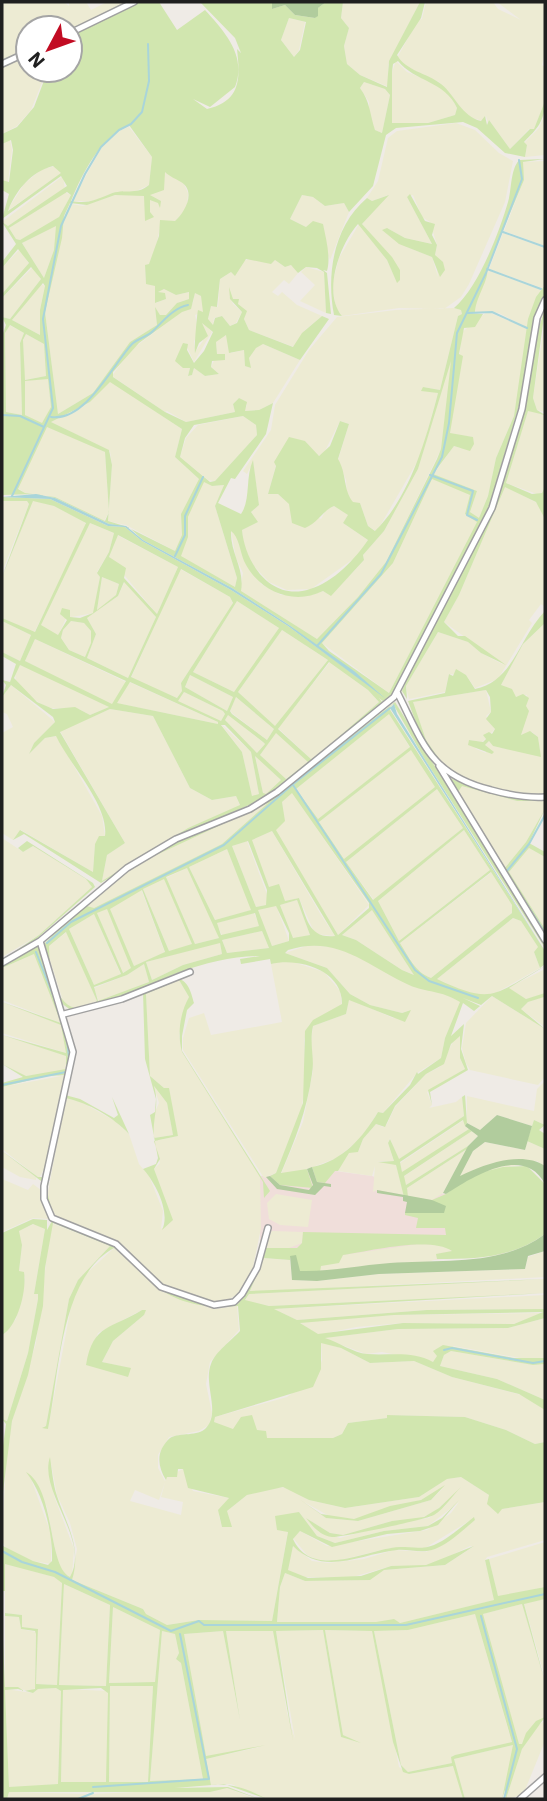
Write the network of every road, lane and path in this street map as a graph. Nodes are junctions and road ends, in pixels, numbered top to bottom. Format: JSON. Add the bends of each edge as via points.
{"nodes":[{"id":1,"x":134,"y":2,"type":"edge"},
{"id":2,"x":84,"y":26,"type":"edge"},
{"id":3,"x":545,"y":300,"type":"edge"},
{"id":4,"x":543,"y":308,"type":"edge"},
{"id":5,"x":397,"y":692,"type":"junction"},
{"id":6,"x":439,"y":766,"type":"junction"},
{"id":7,"x":545,"y":797,"type":"edge"},
{"id":8,"x":545,"y":940,"type":"edge"},
{"id":9,"x":40,"y":941,"type":"junction"},
{"id":10,"x":2,"y":963,"type":"edge"},
{"id":11,"x":190,"y":972,"type":"dead end"},
{"id":12,"x":64,"y":1014,"type":"junction"},
{"id":13,"x":268,"y":1228,"type":"dead end"},
{"id":14,"x":545,"y":1777,"type":"edge"},
{"id":15,"x":520,"y":1799,"type":"edge"}],
"edges":[{"from":1,"to":2,"type":"street"},
{"from":3,"to":4,"type":"street"},
{"from":4,"to":5,"type":"street","via":[[522,409],[492,508]]},
{"from":5,"to":6,"type":"street"},
{"from":5,"to":9,"type":"street","via":[[359,728],[276,792],[250,809],[176,839],[127,868]]},
{"from":6,"to":7,"type":"street","via":[[477,787]]},
{"from":6,"to":8,"type":"street"},
{"from":9,"to":10,"type":"street"},
{"from":9,"to":12,"type":"street"},
{"from":11,"to":12,"type":"street","via":[[122,999]]},
{"from":12,"to":13,"type":"street","via":[[73,1060],[44,1186],[52,1218],[116,1244],[161,1287],[214,1305],[234,1302],[242,1294],[257,1268]]},
{"from":14,"to":15,"type":"street"}]}
